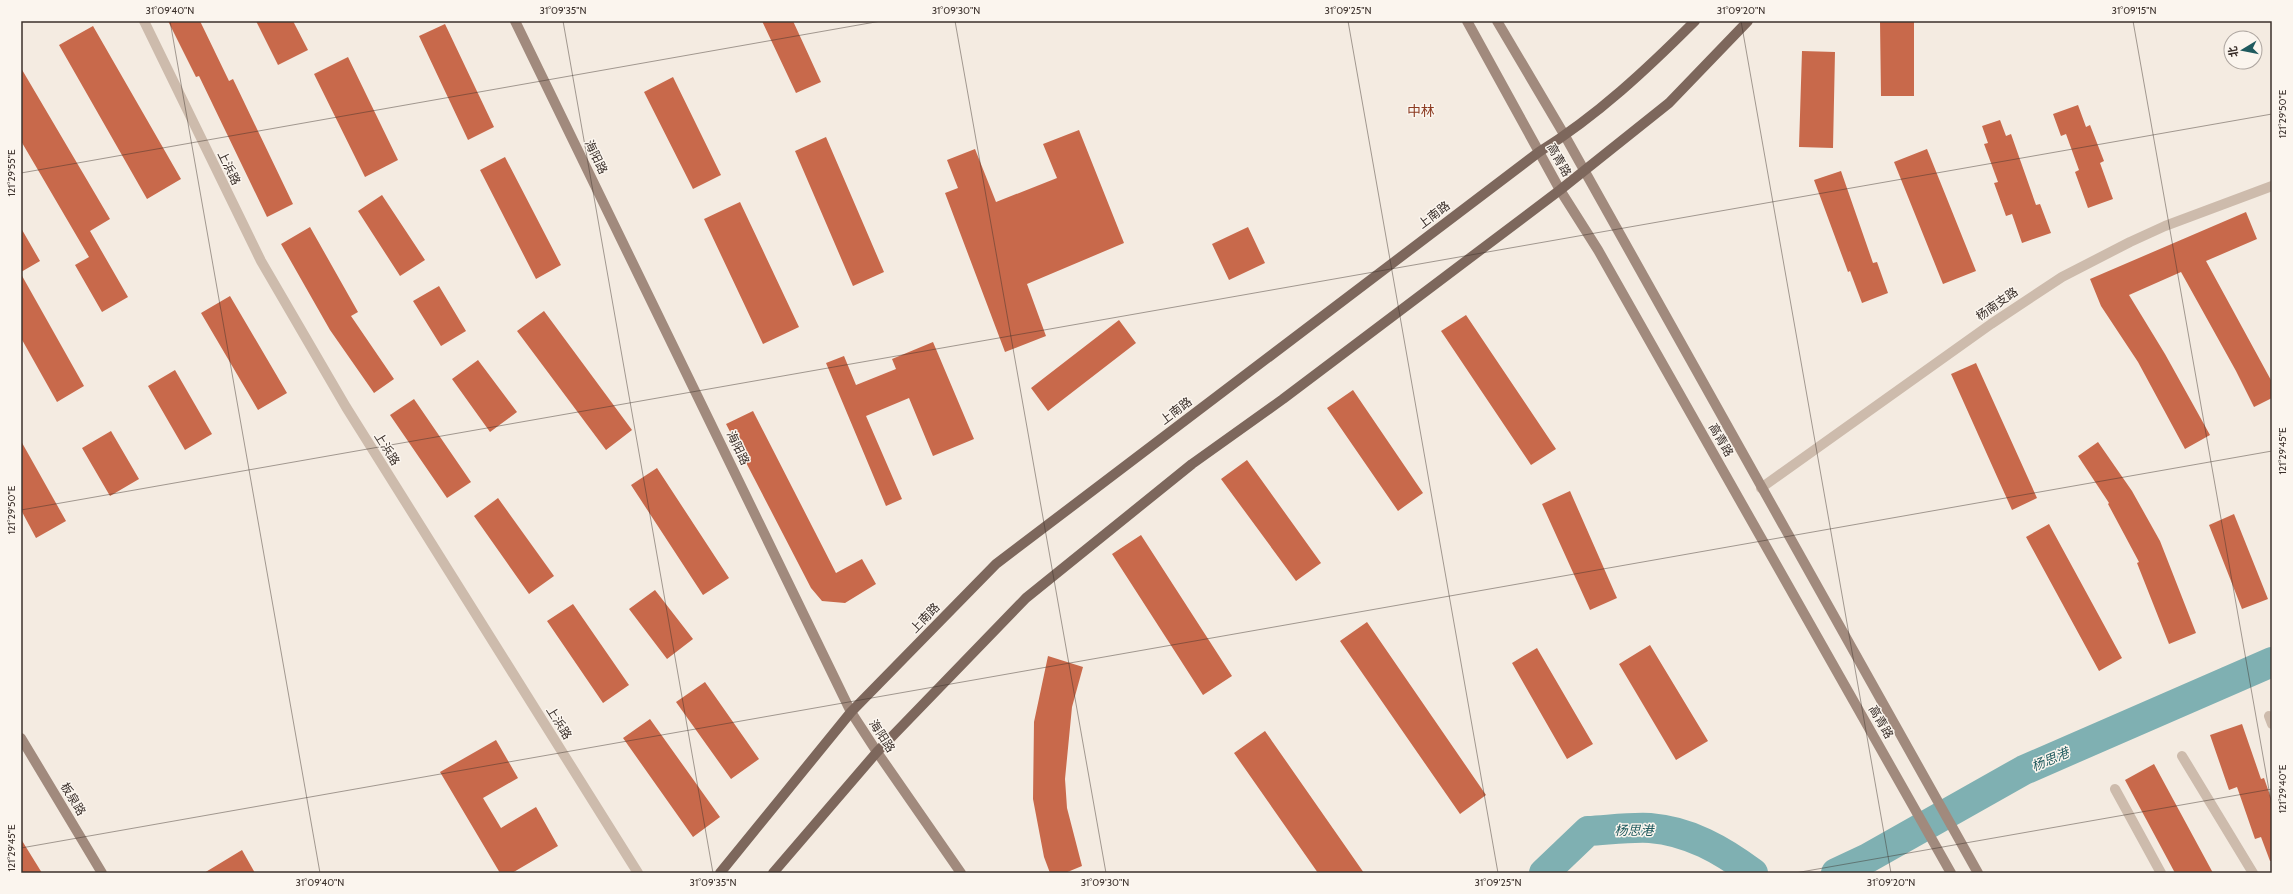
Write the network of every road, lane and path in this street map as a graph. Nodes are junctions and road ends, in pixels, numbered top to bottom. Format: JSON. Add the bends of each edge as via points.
{"nodes":[{"id":1,"x":144,"y":21,"type":"edge"},
{"id":2,"x":515,"y":21,"type":"edge"},
{"id":3,"x":1467,"y":21,"type":"edge"},
{"id":4,"x":1497,"y":21,"type":"edge"},
{"id":5,"x":1695,"y":21,"type":"edge"},
{"id":6,"x":1748,"y":21,"type":"edge"},
{"id":7,"x":1565,"y":136,"type":"junction"},
{"id":8,"x":1540,"y":152,"type":"junction"},
{"id":9,"x":1584,"y":170,"type":"junction"},
{"id":10,"x":2272,"y":186,"type":"edge"},
{"id":11,"x":1560,"y":190,"type":"junction"},
{"id":12,"x":1761,"y":488,"type":"junction"},
{"id":13,"x":851,"y":712,"type":"junction"},
{"id":14,"x":21,"y":738,"type":"edge"},
{"id":15,"x":877,"y":752,"type":"junction"},
{"id":16,"x":2182,"y":756,"type":"dead end"},
{"id":17,"x":2115,"y":789,"type":"dead end"},
{"id":18,"x":102,"y":873,"type":"edge"},
{"id":19,"x":638,"y":873,"type":"edge"},
{"id":20,"x":720,"y":873,"type":"edge"},
{"id":21,"x":773,"y":873,"type":"edge"},
{"id":22,"x":961,"y":873,"type":"edge"},
{"id":23,"x":1951,"y":873,"type":"edge"},
{"id":24,"x":1978,"y":873,"type":"edge"},
{"id":25,"x":2161,"y":873,"type":"edge"},
{"id":26,"x":2253,"y":873,"type":"edge"}],
"edges":[{"from":1,"to":19,"type":"street","name":"上浜路","via":[[231,204],[265,268],[346,407]]},
{"from":2,"to":13,"type":"main road","name":"海阳路"},
{"from":3,"to":8,"type":"main road","name":"高青路"},
{"from":4,"to":7,"type":"main road","name":"高青路"},
{"from":5,"to":7,"type":"main road","name":"上南路","via":[[1641,74]]},
{"from":6,"to":9,"type":"main road","via":[[1668,102]]},
{"from":7,"to":8,"type":"main road","name":"上南路"},
{"from":7,"to":9,"type":"main road","name":"高青路"},
{"from":8,"to":11,"type":"main road","name":"高青路"},
{"from":8,"to":13,"type":"main road","name":"上南路","via":[[996,564]]},
{"from":9,"to":11,"type":"main road"},
{"from":9,"to":12,"type":"main road","name":"高青路"},
{"from":10,"to":12,"type":"street","name":"杨南支路","via":[[2165,226],[2062,277],[1991,324]]},
{"from":11,"to":15,"type":"main road","via":[[1192,464],[1026,598]]},
{"from":11,"to":23,"type":"main road","name":"高青路","via":[[1598,250]]},
{"from":12,"to":24,"type":"main road","name":"高青路"},
{"from":13,"to":15,"type":"main road","name":"海阳路"},
{"from":13,"to":20,"type":"main road","name":"上南路"},
{"from":14,"to":18,"type":"main road","name":"板泉路"},
{"from":15,"to":21,"type":"main road"},
{"from":15,"to":22,"type":"main road","name":"海阳路"},
{"from":16,"to":26,"type":"street"},
{"from":17,"to":25,"type":"street"}]}
